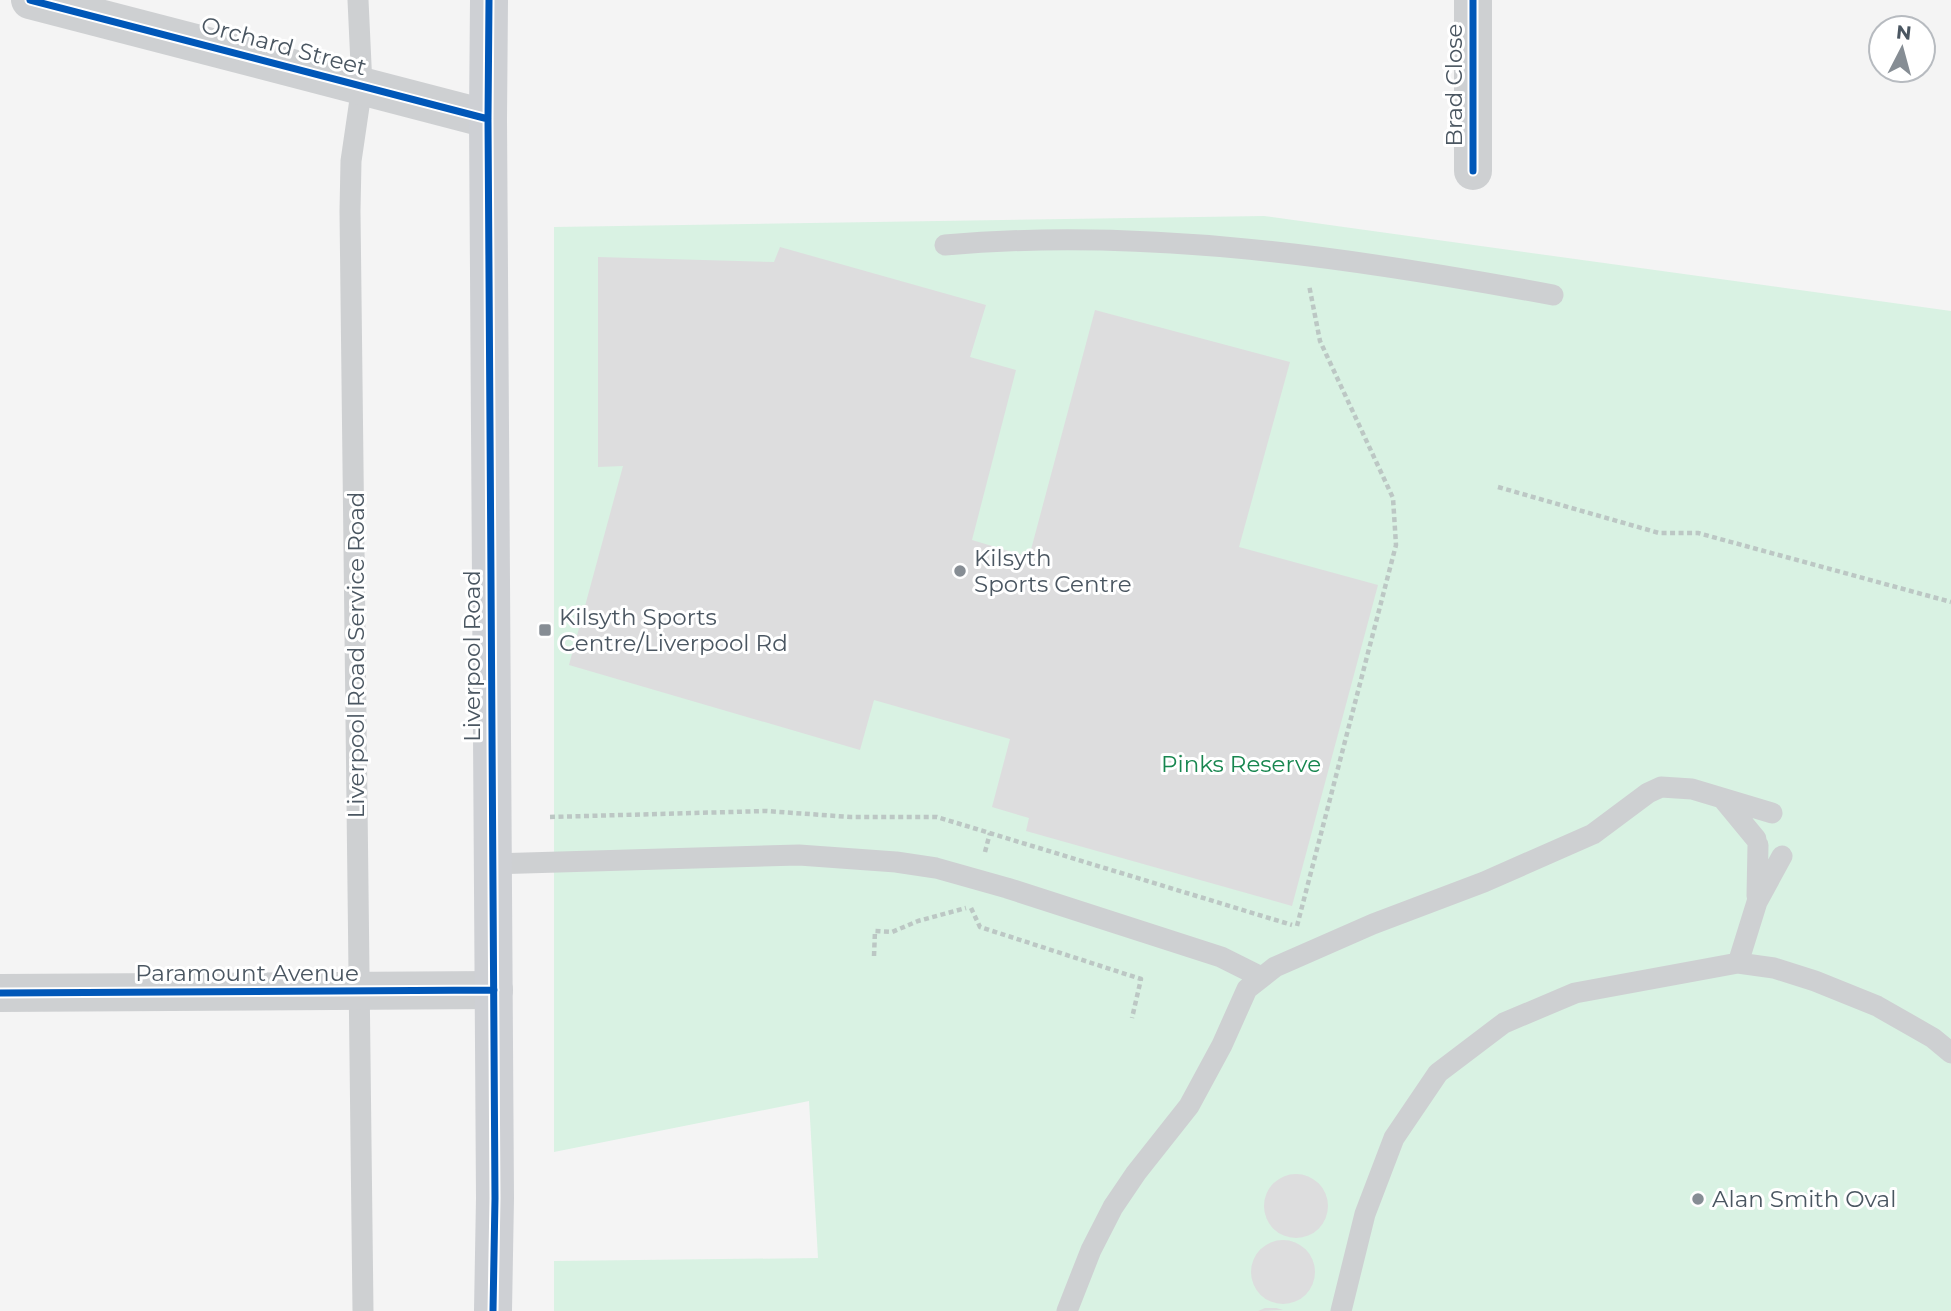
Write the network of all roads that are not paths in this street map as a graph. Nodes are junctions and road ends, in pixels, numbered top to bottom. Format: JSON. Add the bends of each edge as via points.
{"nodes":[{"id":1,"x":30,"y":0,"type":"edge"},
{"id":2,"x":358,"y":0,"type":"edge"},
{"id":3,"x":489,"y":0,"type":"edge"},
{"id":4,"x":1473,"y":0,"type":"edge"},
{"id":5,"x":362,"y":86,"type":"junction"},
{"id":6,"x":488,"y":119,"type":"junction"},
{"id":7,"x":1473,"y":171,"type":"dead end"},
{"id":8,"x":945,"y":245,"type":"dead end"},
{"id":9,"x":1553,"y":295,"type":"dead end"},
{"id":10,"x":1723,"y":799,"type":"junction"},
{"id":11,"x":1772,"y":813,"type":"dead end"},
{"id":12,"x":1783,"y":856,"type":"dead end"},
{"id":13,"x":492,"y":864,"type":"junction"},
{"id":14,"x":1757,"y":902,"type":"junction"},
{"id":15,"x":1738,"y":963,"type":"junction"},
{"id":16,"x":1261,"y":976,"type":"junction"},
{"id":17,"x":494,"y":990,"type":"junction"},
{"id":18,"x":358,"y":992,"type":"junction"},
{"id":19,"x":0,"y":993,"type":"edge"},
{"id":20,"x":1951,"y":1053,"type":"edge"},
{"id":21,"x":363,"y":1311,"type":"edge"},
{"id":22,"x":493,"y":1311,"type":"edge"},
{"id":23,"x":1067,"y":1311,"type":"edge"},
{"id":24,"x":1341,"y":1311,"type":"edge"}],
"edges":[{"from":1,"to":5,"type":"street","name":"Orchard Street"},
{"from":2,"to":5,"type":"lane","name":"Liverpool Road Service Road"},
{"from":3,"to":6,"type":"main road","name":"Liverpool Road"},
{"from":4,"to":7,"type":"street","name":"Brad Close"},
{"from":5,"to":6,"type":"street","name":"Orchard Street"},
{"from":5,"to":18,"type":"lane","name":"Liverpool Road Service Road","via":[[351,161],[350,211]]},
{"from":6,"to":13,"type":"main road","name":"Liverpool Road"},
{"from":8,"to":9,"type":"lane","via":[[1134,240],[1415,269]]},
{"from":10,"to":11,"type":"lane"},
{"from":10,"to":14,"type":"lane","via":[[1757,842]]},
{"from":10,"to":16,"type":"lane","via":[[1692,789],[1661,787],[1593,834],[1373,924]]},
{"from":12,"to":14,"type":"lane"},
{"from":13,"to":16,"type":"lane","via":[[821,856],[896,862],[977,880],[1221,957]]},
{"from":13,"to":17,"type":"main road","name":"Liverpool Road"},
{"from":14,"to":15,"type":"lane"},
{"from":15,"to":20,"type":"lane","via":[[1774,968],[1877,1006]]},
{"from":15,"to":24,"type":"lane","via":[[1575,993],[1504,1023],[1438,1073],[1394,1138],[1365,1214]]},
{"from":16,"to":23,"type":"lane","via":[[1247,989],[1189,1106],[1114,1206]]},
{"from":17,"to":18,"type":"street","name":"Paramount Avenue"},
{"from":17,"to":22,"type":"main road","name":"Liverpool Road"},
{"from":18,"to":19,"type":"street","name":"Paramount Avenue"},
{"from":18,"to":21,"type":"lane","name":"Liverpool Road Service Road"}]}
